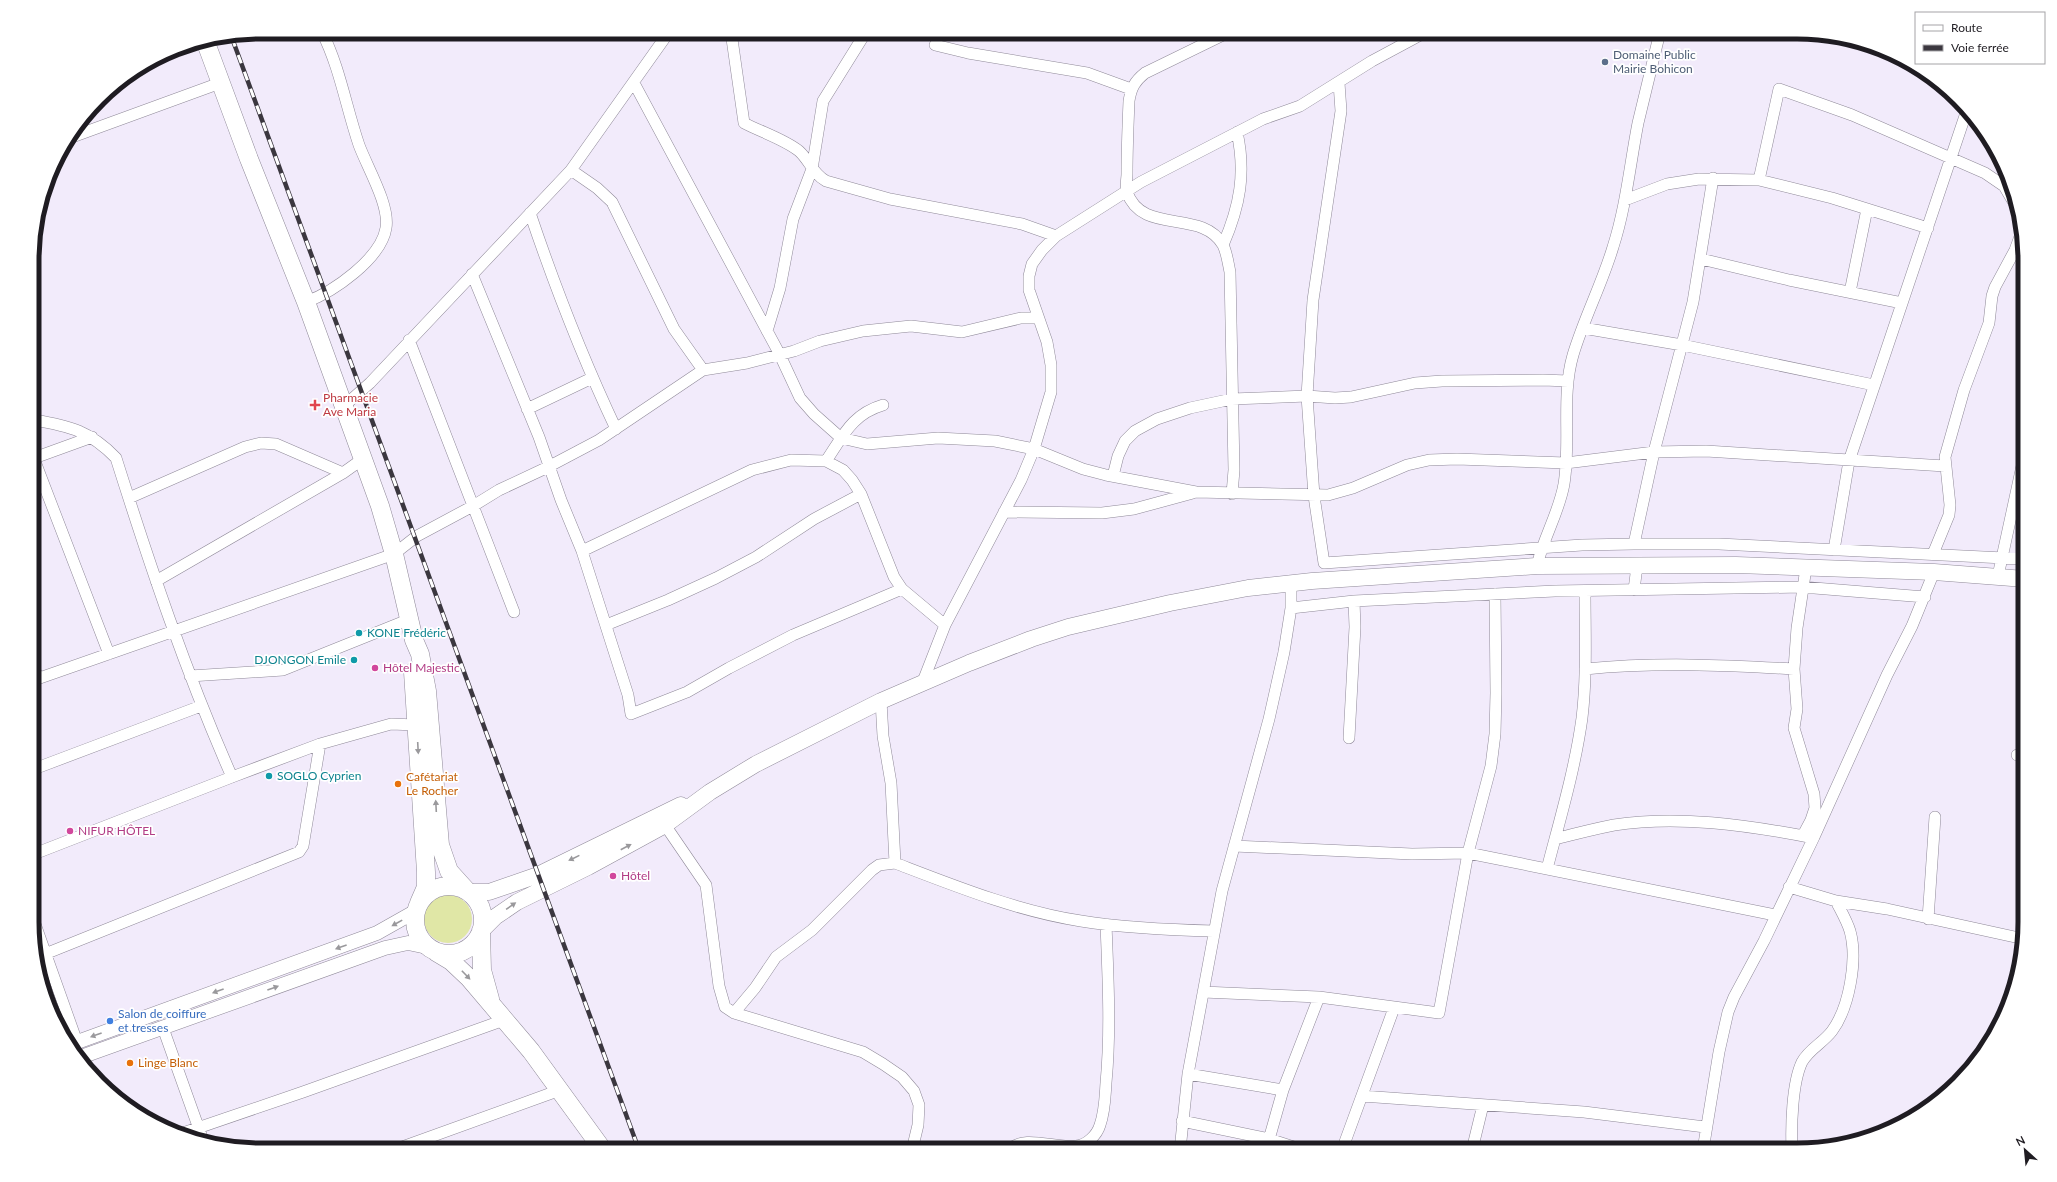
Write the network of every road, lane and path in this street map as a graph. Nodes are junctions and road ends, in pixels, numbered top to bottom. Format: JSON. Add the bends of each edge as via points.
{"nodes":[{"id":1,"x":325,"y":39,"type":"edge"},
{"id":2,"x":664,"y":39,"type":"edge"},
{"id":3,"x":732,"y":39,"type":"edge"},
{"id":4,"x":862,"y":39,"type":"edge"},
{"id":5,"x":1214,"y":39,"type":"edge"},
{"id":6,"x":1413,"y":39,"type":"edge"},
{"id":7,"x":1658,"y":39,"type":"edge"},
{"id":8,"x":935,"y":45,"type":"dead end"},
{"id":9,"x":207,"y":46,"type":"edge"},
{"id":10,"x":220,"y":82,"type":"junction"},
{"id":11,"x":634,"y":83,"type":"junction"},
{"id":12,"x":1339,"y":83,"type":"junction"},
{"id":13,"x":1131,"y":89,"type":"junction"},
{"id":14,"x":1965,"y":116,"type":"edge"},
{"id":15,"x":1237,"y":132,"type":"junction"},
{"id":16,"x":78,"y":135,"type":"edge"},
{"id":17,"x":1951,"y":159,"type":"junction"},
{"id":18,"x":812,"y":169,"type":"junction"},
{"id":19,"x":571,"y":170,"type":"junction"},
{"id":20,"x":1713,"y":178,"type":"junction"},
{"id":21,"x":1759,"y":180,"type":"junction"},
{"id":22,"x":2006,"y":190,"type":"edge"},
{"id":23,"x":1127,"y":191,"type":"junction"},
{"id":24,"x":1625,"y":200,"type":"junction"},
{"id":25,"x":1867,"y":209,"type":"junction"},
{"id":26,"x":530,"y":213,"type":"junction"},
{"id":27,"x":1928,"y":228,"type":"junction"},
{"id":28,"x":1056,"y":236,"type":"junction"},
{"id":29,"x":2018,"y":243,"type":"edge"},
{"id":30,"x":1223,"y":245,"type":"junction"},
{"id":31,"x":1701,"y":259,"type":"junction"},
{"id":32,"x":472,"y":274,"type":"junction"},
{"id":33,"x":1850,"y":292,"type":"junction"},
{"id":34,"x":306,"y":302,"type":"junction"},
{"id":35,"x":1902,"y":303,"type":"junction"},
{"id":36,"x":1038,"y":318,"type":"junction"},
{"id":37,"x":1583,"y":328,"type":"junction"},
{"id":38,"x":767,"y":331,"type":"junction"},
{"id":39,"x":409,"y":340,"type":"junction"},
{"id":40,"x":1682,"y":345,"type":"junction"},
{"id":41,"x":778,"y":353,"type":"junction"},
{"id":42,"x":703,"y":370,"type":"junction"},
{"id":43,"x":592,"y":378,"type":"junction"},
{"id":44,"x":1568,"y":381,"type":"junction"},
{"id":45,"x":1874,"y":385,"type":"junction"},
{"id":46,"x":1307,"y":396,"type":"junction"},
{"id":47,"x":1232,"y":399,"type":"junction"},
{"id":48,"x":883,"y":405,"type":"dead end"},
{"id":49,"x":344,"y":406,"type":"junction"},
{"id":50,"x":527,"y":409,"type":"junction"},
{"id":51,"x":39,"y":421,"type":"edge"},
{"id":52,"x":616,"y":429,"type":"junction"},
{"id":53,"x":92,"y":437,"type":"junction"},
{"id":54,"x":841,"y":438,"type":"junction"},
{"id":55,"x":1034,"y":449,"type":"junction"},
{"id":56,"x":1654,"y":452,"type":"junction"},
{"id":57,"x":39,"y":457,"type":"edge"},
{"id":58,"x":364,"y":458,"type":"junction"},
{"id":59,"x":826,"y":460,"type":"junction"},
{"id":60,"x":1849,"y":461,"type":"junction"},
{"id":61,"x":1566,"y":463,"type":"junction"},
{"id":62,"x":550,"y":466,"type":"junction"},
{"id":63,"x":1944,"y":466,"type":"junction"},
{"id":64,"x":39,"y":472,"type":"edge"},
{"id":65,"x":343,"y":474,"type":"junction"},
{"id":66,"x":1112,"y":476,"type":"junction"},
{"id":67,"x":2018,"y":484,"type":"edge"},
{"id":68,"x":1196,"y":492,"type":"junction"},
{"id":69,"x":861,"y":494,"type":"junction"},
{"id":70,"x":1232,"y":494,"type":"junction"},
{"id":71,"x":1314,"y":496,"type":"junction"},
{"id":72,"x":129,"y":498,"type":"junction"},
{"id":73,"x":473,"y":506,"type":"junction"},
{"id":74,"x":1004,"y":512,"type":"junction"},
{"id":75,"x":1634,"y":544,"type":"junction"},
{"id":76,"x":1541,"y":548,"type":"junction"},
{"id":77,"x":1834,"y":550,"type":"junction"},
{"id":78,"x":582,"y":551,"type":"junction"},
{"id":79,"x":394,"y":554,"type":"junction"},
{"id":80,"x":1933,"y":554,"type":"junction"},
{"id":81,"x":2004,"y":558,"type":"junction"},
{"id":82,"x":2018,"y":559,"type":"edge"},
{"id":83,"x":1537,"y":566,"type":"junction"},
{"id":84,"x":1637,"y":566,"type":"junction"},
{"id":85,"x":1806,"y":568,"type":"junction"},
{"id":86,"x":1934,"y":572,"type":"junction"},
{"id":87,"x":1998,"y":576,"type":"junction"},
{"id":88,"x":2018,"y":578,"type":"edge"},
{"id":89,"x":156,"y":581,"type":"junction"},
{"id":90,"x":1291,"y":584,"type":"junction"},
{"id":91,"x":1802,"y":587,"type":"junction"},
{"id":92,"x":902,"y":589,"type":"junction"},
{"id":93,"x":1634,"y":590,"type":"junction"},
{"id":94,"x":1585,"y":591,"type":"junction"},
{"id":95,"x":1495,"y":594,"type":"junction"},
{"id":96,"x":1925,"y":597,"type":"junction"},
{"id":97,"x":1354,"y":601,"type":"junction"},
{"id":98,"x":1290,"y":608,"type":"junction"},
{"id":99,"x":514,"y":612,"type":"dead end"},
{"id":100,"x":410,"y":619,"type":"junction"},
{"id":101,"x":945,"y":624,"type":"junction"},
{"id":102,"x":606,"y":625,"type":"junction"},
{"id":103,"x":174,"y":631,"type":"junction"},
{"id":104,"x":414,"y":640,"type":"junction"},
{"id":105,"x":109,"y":654,"type":"junction"},
{"id":106,"x":1585,"y":669,"type":"junction"},
{"id":107,"x":1794,"y":669,"type":"junction"},
{"id":108,"x":39,"y":674,"type":"edge"},
{"id":109,"x":190,"y":676,"type":"junction"},
{"id":110,"x":922,"y":684,"type":"junction"},
{"id":111,"x":881,"y":701,"type":"junction"},
{"id":112,"x":201,"y":706,"type":"junction"},
{"id":113,"x":416,"y":725,"type":"junction"},
{"id":114,"x":1349,"y":738,"type":"dead end"},
{"id":115,"x":320,"y":744,"type":"junction"},
{"id":116,"x":39,"y":767,"type":"edge"},
{"id":117,"x":232,"y":776,"type":"junction"},
{"id":118,"x":710,"y":792,"type":"junction"},
{"id":119,"x":1935,"y":817,"type":"dead end"},
{"id":120,"x":665,"y":825,"type":"junction"},
{"id":121,"x":1803,"y":835,"type":"junction"},
{"id":122,"x":1814,"y":838,"type":"junction"},
{"id":123,"x":1555,"y":839,"type":"junction"},
{"id":124,"x":1234,"y":846,"type":"junction"},
{"id":125,"x":39,"y":852,"type":"edge"},
{"id":126,"x":1468,"y":853,"type":"junction"},
{"id":127,"x":895,"y":862,"type":"junction"},
{"id":128,"x":1547,"y":869,"type":"junction"},
{"id":129,"x":1789,"y":887,"type":"junction"},
{"id":130,"x":468,"y":892,"type":"junction"},
{"id":131,"x":1836,"y":901,"type":"junction"},
{"id":132,"x":418,"y":907,"type":"junction"},
{"id":133,"x":1775,"y":915,"type":"junction"},
{"id":134,"x":1928,"y":919,"type":"junction"},
{"id":135,"x":1106,"y":924,"type":"junction"},
{"id":136,"x":481,"y":931,"type":"junction"},
{"id":137,"x":1214,"y":931,"type":"junction"},
{"id":138,"x":2018,"y":938,"type":"edge"},
{"id":139,"x":432,"y":949,"type":"junction"},
{"id":140,"x":41,"y":956,"type":"edge"},
{"id":141,"x":42,"y":959,"type":"edge"},
{"id":142,"x":1203,"y":992,"type":"junction"},
{"id":143,"x":1319,"y":997,"type":"junction"},
{"id":144,"x":492,"y":1004,"type":"junction"},
{"id":145,"x":1394,"y":1008,"type":"junction"},
{"id":146,"x":734,"y":1013,"type":"junction"},
{"id":147,"x":504,"y":1020,"type":"junction"},
{"id":148,"x":163,"y":1028,"type":"junction"},
{"id":149,"x":69,"y":1033,"type":"edge"},
{"id":150,"x":75,"y":1043,"type":"edge"},
{"id":151,"x":84,"y":1056,"type":"edge"},
{"id":152,"x":1188,"y":1074,"type":"junction"},
{"id":153,"x":560,"y":1090,"type":"junction"},
{"id":154,"x":1283,"y":1090,"type":"junction"},
{"id":155,"x":1362,"y":1096,"type":"junction"},
{"id":156,"x":1484,"y":1105,"type":"junction"},
{"id":157,"x":1182,"y":1121,"type":"junction"},
{"id":158,"x":199,"y":1126,"type":"junction"},
{"id":159,"x":1705,"y":1127,"type":"junction"},
{"id":160,"x":188,"y":1131,"type":"edge"},
{"id":161,"x":202,"y":1135,"type":"edge"},
{"id":162,"x":413,"y":1143,"type":"edge"},
{"id":163,"x":599,"y":1143,"type":"edge"},
{"id":164,"x":914,"y":1143,"type":"edge"},
{"id":165,"x":1020,"y":1143,"type":"edge"},
{"id":166,"x":1032,"y":1143,"type":"edge"},
{"id":167,"x":1086,"y":1143,"type":"edge"},
{"id":168,"x":1180,"y":1143,"type":"edge"},
{"id":169,"x":1263,"y":1143,"type":"edge"},
{"id":170,"x":1267,"y":1143,"type":"edge"},
{"id":171,"x":1345,"y":1143,"type":"edge"},
{"id":172,"x":1474,"y":1143,"type":"edge"},
{"id":173,"x":1704,"y":1143,"type":"edge"},
{"id":174,"x":1792,"y":1143,"type":"edge"}],
"edges":[{"from":1,"to":34,"type":"street","via":[[338,70],[359,143],[385,213],[386,227],[383,239],[363,264],[334,288]]},
{"from":2,"to":11,"type":"street"},
{"from":3,"to":18,"type":"street","via":[[744,123],[794,147]]},
{"from":4,"to":18,"type":"street","via":[[823,101]]},
{"from":5,"to":13,"type":"street","via":[[1145,73],[1136,80]]},
{"from":6,"to":12,"type":"street","via":[[1372,61]]},
{"from":7,"to":24,"type":"street","via":[[1638,122]]},
{"from":8,"to":13,"type":"street","via":[[1087,73]]},
{"from":9,"to":10,"type":"highway"},
{"from":10,"to":16,"type":"street"},
{"from":10,"to":34,"type":"highway"},
{"from":11,"to":19,"type":"street"},
{"from":11,"to":38,"type":"street"},
{"from":12,"to":15,"type":"street","via":[[1300,106],[1262,119]]},
{"from":12,"to":46,"type":"street","via":[[1341,110],[1313,300]]},
{"from":13,"to":23,"type":"street"},
{"from":14,"to":17,"type":"street"},
{"from":15,"to":23,"type":"street"},
{"from":15,"to":30,"type":"street","via":[[1242,171],[1233,221]]},
{"from":17,"to":21,"type":"street","via":[[1852,114],[1779,89]]},
{"from":17,"to":22,"type":"street","via":[[1996,179]]},
{"from":17,"to":27,"type":"street"},
{"from":18,"to":28,"type":"street","via":[[826,181],[890,200],[1022,224]]},
{"from":18,"to":38,"type":"street","via":[[793,219],[780,288]]},
{"from":19,"to":26,"type":"street"},
{"from":19,"to":42,"type":"street","via":[[612,202],[674,328]]},
{"from":20,"to":21,"type":"street"},
{"from":20,"to":24,"type":"street","via":[[1667,184]]},
{"from":20,"to":31,"type":"street"},
{"from":21,"to":25,"type":"street"},
{"from":23,"to":28,"type":"street"},
{"from":23,"to":30,"type":"street","via":[[1138,209],[1146,214],[1154,218],[1204,228]]},
{"from":24,"to":37,"type":"street","via":[[1612,253]]},
{"from":25,"to":27,"type":"street"},
{"from":25,"to":33,"type":"street"},
{"from":26,"to":32,"type":"street"},
{"from":26,"to":43,"type":"street"},
{"from":27,"to":35,"type":"street"},
{"from":28,"to":36,"type":"street","via":[[1032,264],[1029,276],[1029,290]]},
{"from":29,"to":63,"type":"street","via":[[1995,287],[1989,323],[1964,390]]},
{"from":30,"to":47,"type":"street","via":[[1230,272]]},
{"from":31,"to":33,"type":"street"},
{"from":31,"to":40,"type":"street"},
{"from":32,"to":39,"type":"street"},
{"from":32,"to":50,"type":"street"},
{"from":33,"to":35,"type":"street"},
{"from":34,"to":49,"type":"highway"},
{"from":35,"to":45,"type":"street"},
{"from":36,"to":41,"type":"street","via":[[1021,318],[962,332],[910,326],[881,328],[843,335],[794,351]]},
{"from":36,"to":55,"type":"street","via":[[1047,342],[1051,365],[1051,392]]},
{"from":37,"to":40,"type":"street"},
{"from":37,"to":44,"type":"street","via":[[1573,354]]},
{"from":38,"to":41,"type":"street"},
{"from":39,"to":49,"type":"street","via":[[370,383]]},
{"from":39,"to":73,"type":"street"},
{"from":40,"to":45,"type":"street"},
{"from":40,"to":56,"type":"street"},
{"from":41,"to":42,"type":"street","via":[[747,363]]},
{"from":41,"to":54,"type":"street","via":[[800,398]]},
{"from":42,"to":52,"type":"street"},
{"from":43,"to":50,"type":"street"},
{"from":43,"to":52,"type":"street"},
{"from":44,"to":46,"type":"street","via":[[1442,381],[1415,383],[1351,397]]},
{"from":44,"to":61,"type":"street"},
{"from":45,"to":60,"type":"street"},
{"from":46,"to":47,"type":"street"},
{"from":46,"to":71,"type":"street"},
{"from":47,"to":66,"type":"street","via":[[1190,408],[1135,431],[1125,441]]},
{"from":47,"to":70,"type":"street"},
{"from":48,"to":54,"type":"street","via":[[860,414]]},
{"from":49,"to":58,"type":"highway"},
{"from":50,"to":62,"type":"street"},
{"from":51,"to":53,"type":"street","via":[[76,428]]},
{"from":52,"to":62,"type":"street"},
{"from":53,"to":57,"type":"street"},
{"from":53,"to":72,"type":"street","via":[[116,458]]},
{"from":54,"to":55,"type":"street","via":[[867,444],[929,438],[975,439]]},
{"from":54,"to":59,"type":"street"},
{"from":55,"to":66,"type":"street"},
{"from":55,"to":74,"type":"street"},
{"from":56,"to":60,"type":"street","via":[[1774,454]]},
{"from":56,"to":61,"type":"street"},
{"from":56,"to":75,"type":"street"},
{"from":58,"to":65,"type":"street"},
{"from":58,"to":79,"type":"highway"},
{"from":59,"to":69,"type":"street","via":[[843,470]]},
{"from":59,"to":78,"type":"street","via":[[791,460],[752,470]]},
{"from":60,"to":63,"type":"street"},
{"from":60,"to":77,"type":"street"},
{"from":61,"to":71,"type":"street","via":[[1429,460],[1407,465],[1340,492]]},
{"from":61,"to":76,"type":"street","via":[[1558,507]]},
{"from":62,"to":73,"type":"street","via":[[499,490]]},
{"from":62,"to":78,"type":"street","via":[[560,500]]},
{"from":63,"to":80,"type":"street","via":[[1950,499],[1949,515]]},
{"from":64,"to":105,"type":"street"},
{"from":65,"to":72,"type":"street","via":[[276,444],[260,443],[245,447]]},
{"from":65,"to":89,"type":"street"},
{"from":66,"to":68,"type":"street"},
{"from":67,"to":81,"type":"street"},
{"from":68,"to":70,"type":"street"},
{"from":68,"to":74,"type":"street","via":[[1134,509],[1102,513]]},
{"from":69,"to":92,"type":"street","via":[[894,577]]},
{"from":69,"to":102,"type":"street","via":[[716,578]]},
{"from":70,"to":71,"type":"street"},
{"from":71,"to":76,"type":"street","via":[[1324,563]]},
{"from":72,"to":89,"type":"street"},
{"from":73,"to":79,"type":"street","via":[[417,536]]},
{"from":73,"to":99,"type":"street"},
{"from":74,"to":101,"type":"street"},
{"from":75,"to":76,"type":"street"},
{"from":75,"to":77,"type":"street","via":[[1720,544]]},
{"from":76,"to":83,"type":"street"},
{"from":77,"to":80,"type":"street"},
{"from":78,"to":102,"type":"street"},
{"from":79,"to":100,"type":"highway"},
{"from":79,"to":103,"type":"street"},
{"from":80,"to":81,"type":"street"},
{"from":81,"to":82,"type":"street"},
{"from":81,"to":87,"type":"street"},
{"from":83,"to":84,"type":"main road"},
{"from":83,"to":90,"type":"main road"},
{"from":84,"to":85,"type":"main road","via":[[1736,565]]},
{"from":84,"to":93,"type":"street"},
{"from":85,"to":86,"type":"main road"},
{"from":85,"to":91,"type":"street"},
{"from":86,"to":87,"type":"main road"},
{"from":86,"to":96,"type":"street"},
{"from":87,"to":88,"type":"main road"},
{"from":89,"to":103,"type":"street"},
{"from":90,"to":98,"type":"street"},
{"from":90,"to":110,"type":"main road","via":[[1248,588],[1170,603],[1068,627],[1024,641]]},
{"from":91,"to":93,"type":"street"},
{"from":91,"to":96,"type":"street"},
{"from":91,"to":107,"type":"street"},
{"from":92,"to":101,"type":"street"},
{"from":92,"to":102,"type":"street","via":[[793,635],[688,692],[631,714],[628,695]]},
{"from":93,"to":94,"type":"street"},
{"from":94,"to":95,"type":"street"},
{"from":94,"to":106,"type":"street"},
{"from":95,"to":97,"type":"street"},
{"from":95,"to":126,"type":"street","via":[[1492,766]]},
{"from":96,"to":122,"type":"street"},
{"from":97,"to":98,"type":"street"},
{"from":97,"to":114,"type":"street","via":[[1356,627]]},
{"from":98,"to":124,"type":"street","via":[[1284,652],[1269,719]]},
{"from":100,"to":104,"type":"highway"},
{"from":100,"to":109,"type":"street","via":[[283,670]]},
{"from":101,"to":110,"type":"street"},
{"from":103,"to":105,"type":"street"},
{"from":103,"to":109,"type":"street"},
{"from":104,"to":113,"type":"highway"},
{"from":130,"to":104,"type":"highway","one_way":true,"via":[[449,871],[440,845],[427,691],[420,654]]},
{"from":105,"to":108,"type":"street"},
{"from":106,"to":107,"type":"street","via":[[1698,664]]},
{"from":106,"to":123,"type":"street","via":[[1582,718],[1576,753]]},
{"from":107,"to":121,"type":"street","via":[[1797,698],[1794,728],[1814,794],[1815,808]]},
{"from":109,"to":112,"type":"street"},
{"from":110,"to":111,"type":"main road"},
{"from":111,"to":118,"type":"main road","via":[[756,764]]},
{"from":111,"to":127,"type":"street","via":[[883,736],[892,783]]},
{"from":112,"to":116,"type":"street"},
{"from":112,"to":117,"type":"street"},
{"from":113,"to":115,"type":"street","via":[[391,724]]},
{"from":113,"to":132,"type":"highway","one_way":true,"via":[[426,872],[426,887]]},
{"from":115,"to":117,"type":"street"},
{"from":115,"to":140,"type":"street","via":[[303,846],[298,852]]},
{"from":117,"to":125,"type":"street"},
{"from":118,"to":120,"type":"main road"},
{"from":118,"to":130,"type":"main road","one_way":true,"via":[[538,875],[489,892]]},
{"from":119,"to":134,"type":"street"},
{"from":136,"to":120,"type":"main road","one_way":true,"via":[[495,917],[517,902]]},
{"from":120,"to":146,"type":"street","via":[[706,885],[722,1000],[724,1007]]},
{"from":121,"to":122,"type":"street"},
{"from":121,"to":123,"type":"street","via":[[1718,823],[1642,823],[1615,825]]},
{"from":122,"to":129,"type":"street"},
{"from":123,"to":128,"type":"street"},
{"from":124,"to":126,"type":"street","via":[[1412,854]]},
{"from":124,"to":137,"type":"street"},
{"from":126,"to":128,"type":"street"},
{"from":126,"to":145,"type":"street","via":[[1439,1013]]},
{"from":127,"to":135,"type":"street","via":[[989,898],[1079,921]]},
{"from":127,"to":146,"type":"street","via":[[879,865],[872,870],[812,930],[776,958]]},
{"from":128,"to":133,"type":"street"},
{"from":129,"to":131,"type":"street"},
{"from":129,"to":133,"type":"street"},
{"from":130,"to":132,"type":"highway","via":[[444,887],[430,892]]},
{"from":130,"to":136,"type":"highway","via":[[476,899],[481,909]]},
{"from":131,"to":134,"type":"street","via":[[1872,906]]},
{"from":131,"to":174,"type":"street","via":[[1850,930],[1852,942],[1852,969],[1847,997],[1836,1026],[1807,1054],[1802,1063],[1791,1119]]},
{"from":132,"to":139,"type":"highway","via":[[416,931]]},
{"from":132,"to":150,"type":"street","one_way":true,"via":[[377,933]]},
{"from":133,"to":159,"type":"street","via":[[1728,1012]]},
{"from":134,"to":138,"type":"street"},
{"from":135,"to":137,"type":"street","via":[[1166,930]]},
{"from":135,"to":167,"type":"street","via":[[1109,1051],[1104,1107],[1100,1126]]},
{"from":136,"to":139,"type":"highway","via":[[475,942],[466,950],[448,955]]},
{"from":136,"to":144,"type":"highway","via":[[482,970]]},
{"from":137,"to":142,"type":"street"},
{"from":139,"to":144,"type":"highway","one_way":true,"via":[[459,967]]},
{"from":148,"to":139,"type":"street","one_way":true,"via":[[385,948],[408,943]]},
{"from":141,"to":149,"type":"street"},
{"from":142,"to":143,"type":"street"},
{"from":142,"to":152,"type":"street"},
{"from":143,"to":145,"type":"street"},
{"from":143,"to":154,"type":"street"},
{"from":144,"to":147,"type":"highway"},
{"from":145,"to":155,"type":"street"},
{"from":146,"to":164,"type":"street","via":[[862,1052],[883,1064],[914,1091],[919,1105]]},
{"from":147,"to":153,"type":"highway","via":[[531,1050]]},
{"from":147,"to":158,"type":"street","via":[[303,1092]]},
{"from":148,"to":151,"type":"street"},
{"from":148,"to":158,"type":"street"},
{"from":152,"to":154,"type":"street"},
{"from":152,"to":157,"type":"street"},
{"from":153,"to":162,"type":"street"},
{"from":153,"to":163,"type":"highway"},
{"from":154,"to":170,"type":"street"},
{"from":155,"to":156,"type":"street"},
{"from":155,"to":171,"type":"street"},
{"from":156,"to":159,"type":"street","via":[[1584,1112]]},
{"from":156,"to":172,"type":"street"},
{"from":157,"to":168,"type":"street"},
{"from":157,"to":169,"type":"street"},
{"from":158,"to":160,"type":"street"},
{"from":158,"to":161,"type":"street"},
{"from":159,"to":173,"type":"street"},
{"from":165,"to":166,"type":"street"}]}
